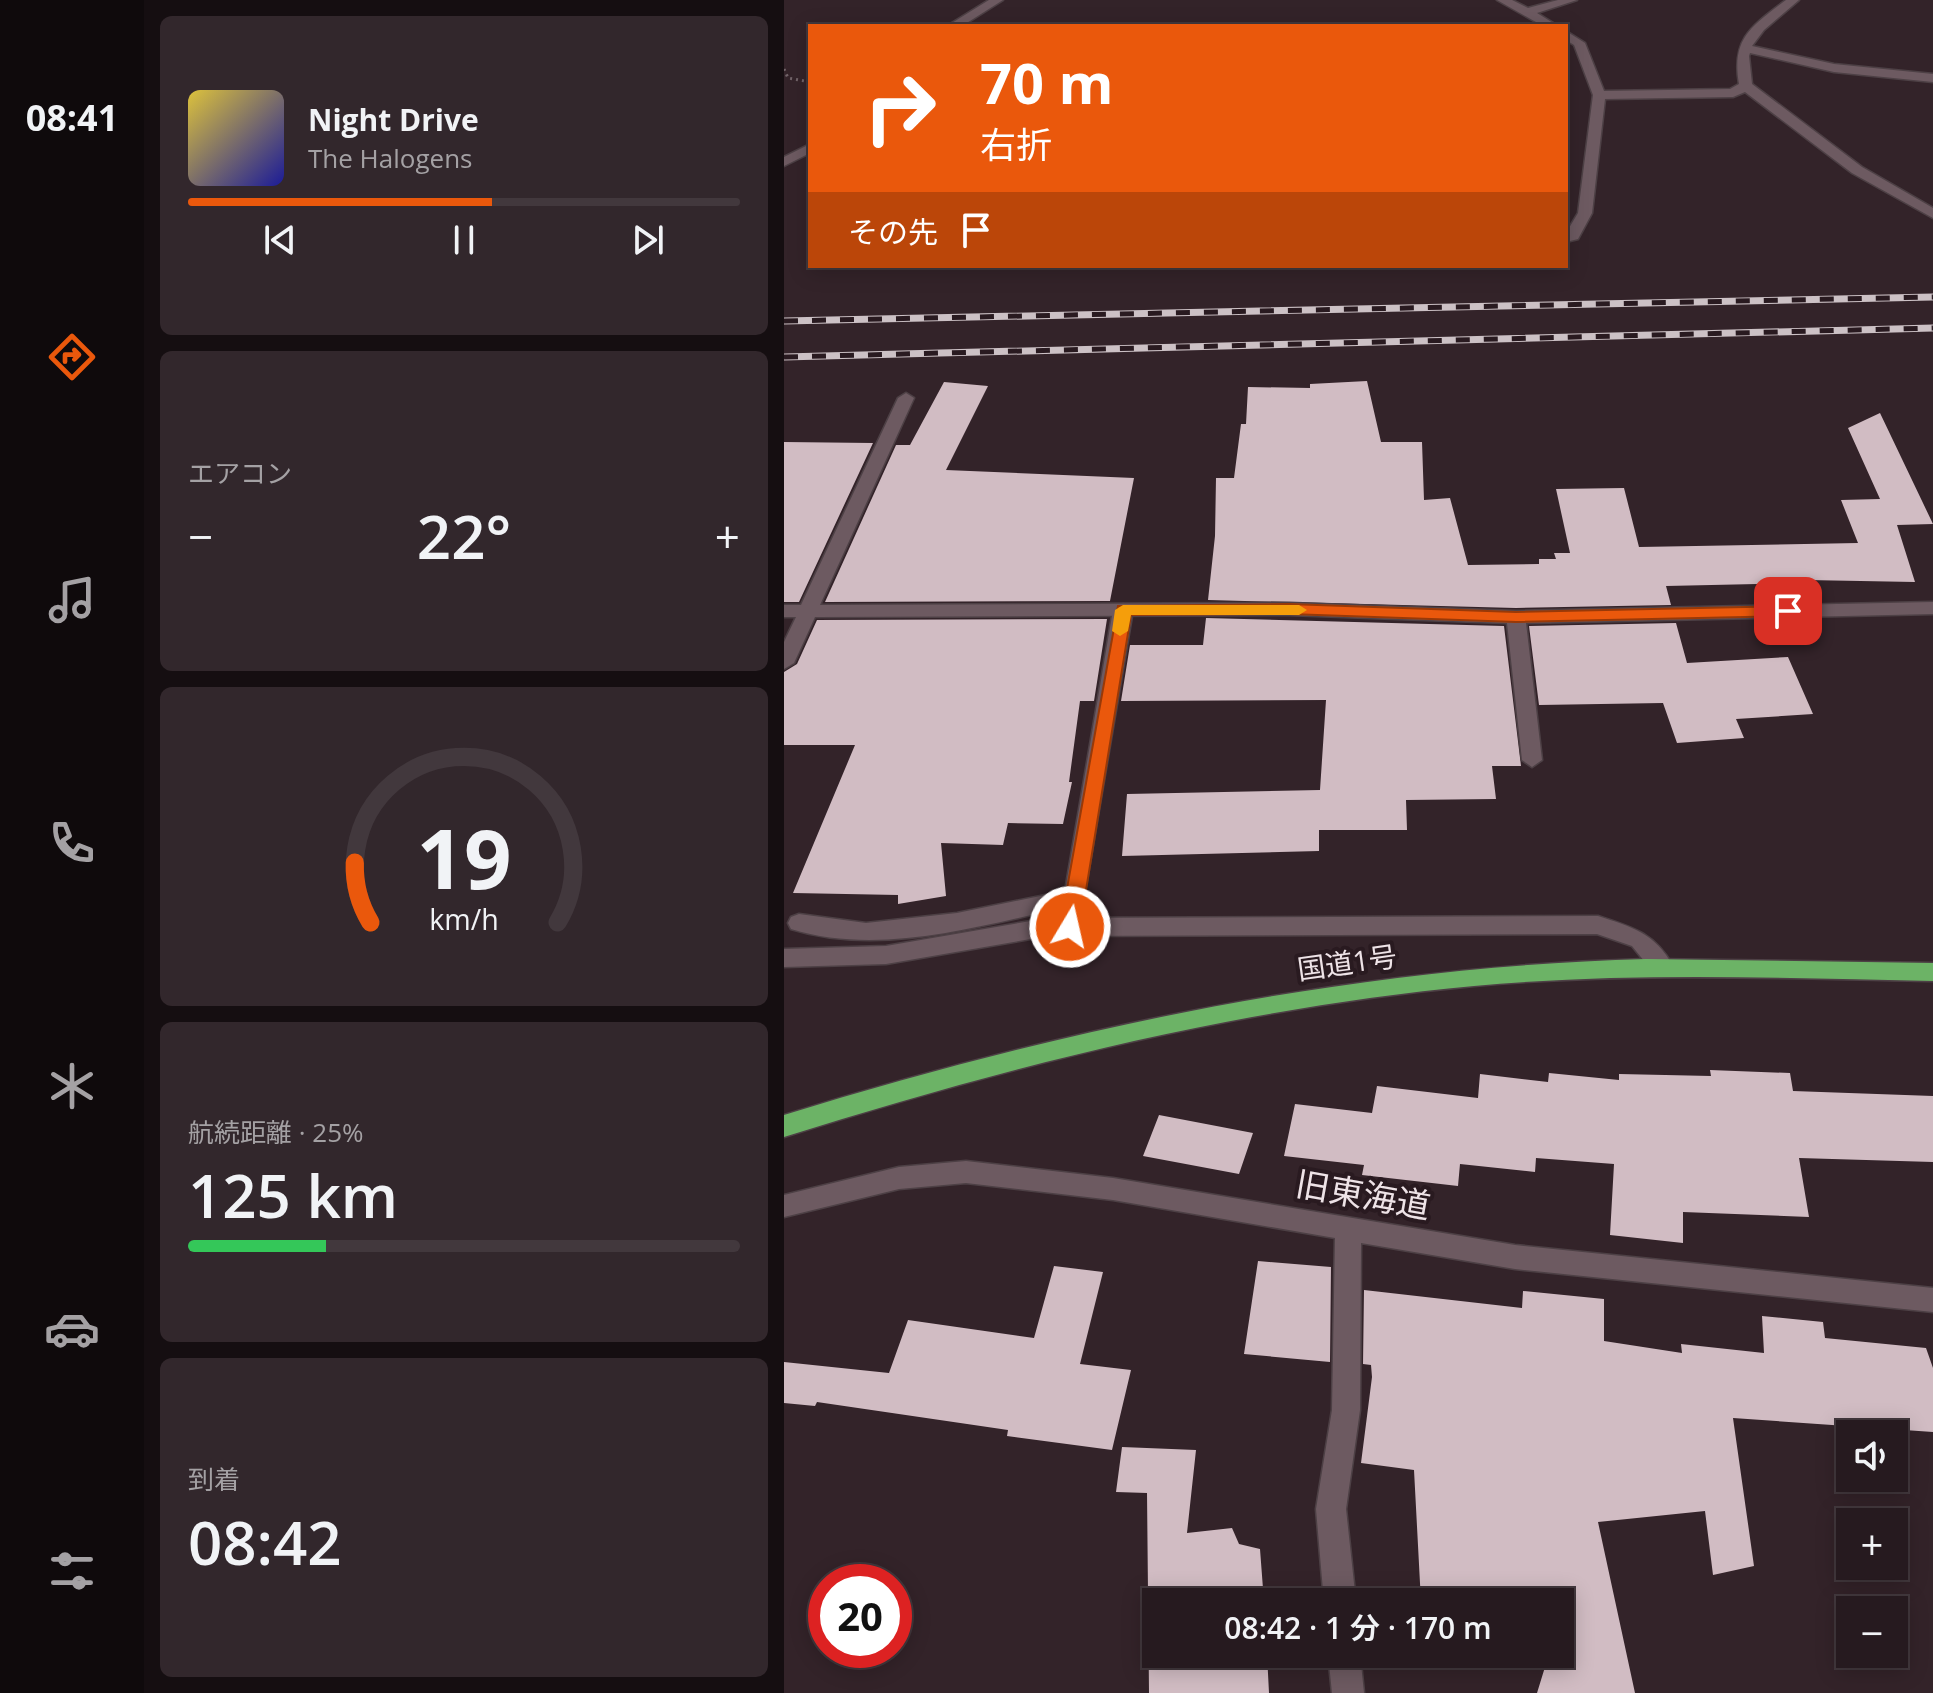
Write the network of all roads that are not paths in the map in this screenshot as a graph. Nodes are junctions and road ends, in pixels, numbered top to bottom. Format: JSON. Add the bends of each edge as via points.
{"nodes":[{"id":1,"x":997,"y":0,"type":"edge"},
{"id":2,"x":1503,"y":0,"type":"edge"},
{"id":3,"x":1571,"y":0,"type":"edge"},
{"id":4,"x":1793,"y":0,"type":"edge"},
{"id":5,"x":1528,"y":12,"type":"junction"},
{"id":6,"x":956,"y":24,"type":"edge"},
{"id":7,"x":1549,"y":24,"type":"edge"},
{"id":8,"x":1568,"y":36,"type":"edge"},
{"id":9,"x":1744,"y":48,"type":"junction"},
{"id":10,"x":1933,"y":78,"type":"edge"},
{"id":11,"x":1746,"y":86,"type":"junction"},
{"id":12,"x":1599,"y":95,"type":"junction"},
{"id":13,"x":808,"y":149,"type":"edge"},
{"id":14,"x":784,"y":162,"type":"edge"},
{"id":15,"x":1933,"y":214,"type":"edge"},
{"id":16,"x":1568,"y":237,"type":"edge"},
{"id":17,"x":906,"y":398,"type":"dead end"},
{"id":18,"x":1933,"y":608,"type":"edge"},
{"id":19,"x":1123,"y":610,"type":"junction"},
{"id":20,"x":784,"y":611,"type":"edge"},
{"id":21,"x":805,"y":611,"type":"junction"},
{"id":22,"x":1516,"y":617,"type":"junction"},
{"id":23,"x":784,"y":663,"type":"edge"},
{"id":24,"x":1532,"y":760,"type":"dead end"},
{"id":25,"x":1075,"y":897,"type":"junction"},
{"id":26,"x":799,"y":923,"type":"dead end"},
{"id":27,"x":1070,"y":927,"type":"junction"},
{"id":28,"x":784,"y":958,"type":"edge"},
{"id":29,"x":1661,"y":966,"type":"junction"},
{"id":30,"x":1933,"y":972,"type":"edge"},
{"id":31,"x":784,"y":1126,"type":"edge"},
{"id":32,"x":784,"y":1206,"type":"edge"},
{"id":33,"x":1348,"y":1228,"type":"junction"},
{"id":34,"x":1933,"y":1300,"type":"edge"},
{"id":35,"x":1339,"y":1588,"type":"edge"},
{"id":36,"x":1345,"y":1668,"type":"edge"},
{"id":37,"x":1348,"y":1693,"type":"edge"}],
"edges":[{"from":1,"to":6,"type":"street"},
{"from":2,"to":5,"type":"street"},
{"from":3,"to":5,"type":"street"},
{"from":4,"to":9,"type":"street","via":[[1748,37]]},
{"from":5,"to":7,"type":"street"},
{"from":8,"to":12,"type":"street","via":[[1579,43]]},
{"from":9,"to":10,"type":"street","via":[[1834,68]]},
{"from":9,"to":11,"type":"street","via":[[1740,62]]},
{"from":11,"to":12,"type":"street","via":[[1733,93]]},
{"from":11,"to":15,"type":"street","via":[[1857,170]]},
{"from":12,"to":16,"type":"street","via":[[1585,213]]},
{"from":13,"to":14,"type":"street"},
{"from":17,"to":21,"type":"street"},
{"from":18,"to":22,"type":"street"},
{"from":19,"to":21,"type":"street"},
{"from":19,"to":22,"type":"street"},
{"from":19,"to":25,"type":"street"},
{"from":20,"to":21,"type":"street"},
{"from":21,"to":23,"type":"street"},
{"from":22,"to":24,"type":"street"},
{"from":25,"to":26,"type":"street","via":[[957,922],[866,932]]},
{"from":25,"to":27,"type":"street"},
{"from":27,"to":28,"type":"street","via":[[886,955]]},
{"from":27,"to":29,"type":"street","via":[[1598,925],[1640,940]]},
{"from":29,"to":30,"type":"highway","name":"国道1号"},
{"from":29,"to":31,"type":"highway","name":"国道1号","via":[[1474,977],[1332,994],[1174,1022],[929,1080]]},
{"from":32,"to":33,"type":"street","name":"旧東海道","via":[[899,1178],[966,1172],[1113,1189]]},
{"from":33,"to":34,"type":"street","name":"旧東海道","via":[[1515,1257]]},
{"from":33,"to":35,"type":"street","via":[[1346,1410],[1331,1509]]},
{"from":36,"to":37,"type":"street"}]}
